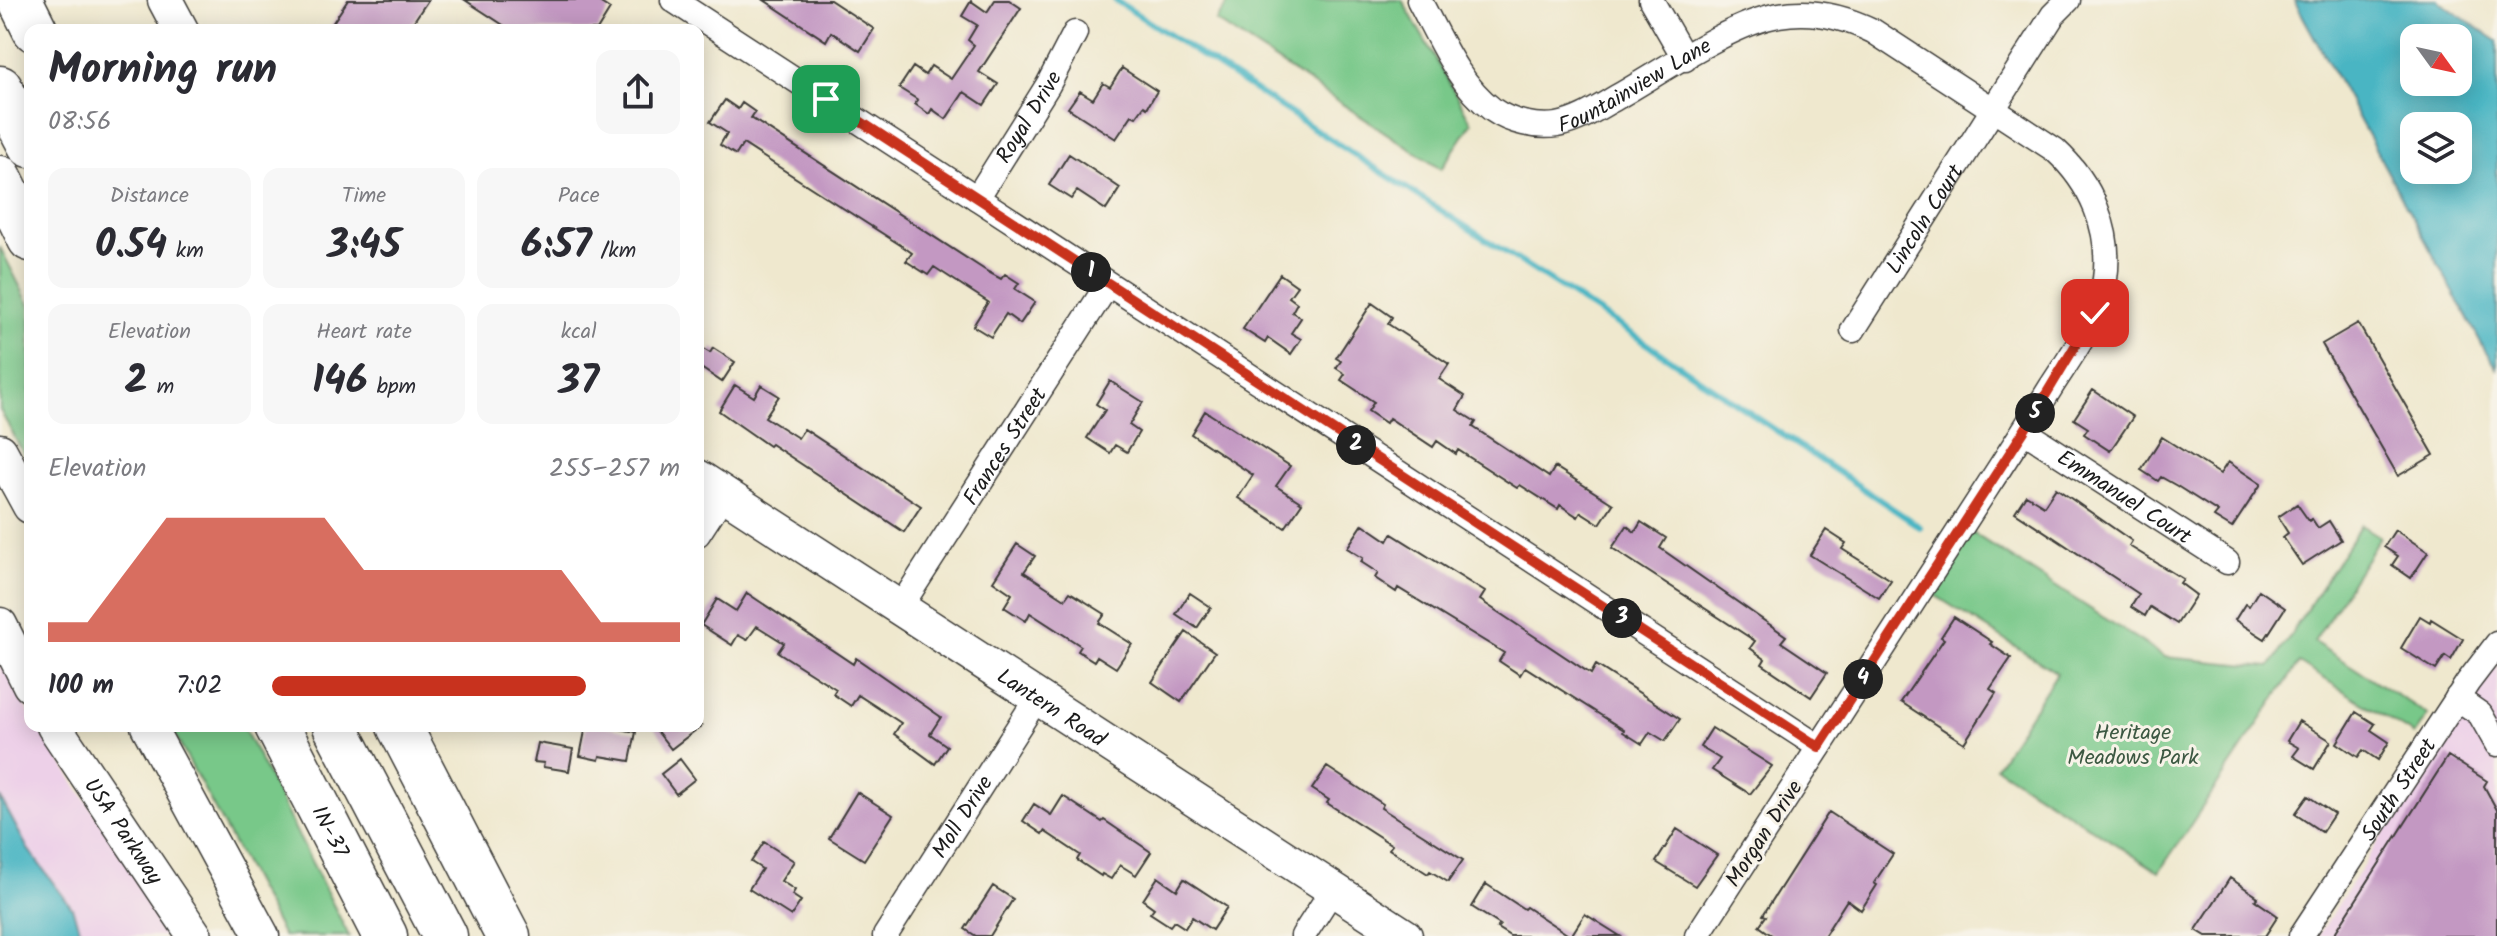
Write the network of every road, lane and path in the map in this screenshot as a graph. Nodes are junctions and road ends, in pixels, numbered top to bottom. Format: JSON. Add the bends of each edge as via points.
{"nodes":[{"id":1,"x":20,"y":0,"type":"edge"},
{"id":2,"x":165,"y":0,"type":"edge"},
{"id":3,"x":673,"y":0,"type":"edge"},
{"id":4,"x":1419,"y":0,"type":"edge"},
{"id":5,"x":1651,"y":0,"type":"edge"},
{"id":6,"x":2068,"y":0,"type":"edge"},
{"id":7,"x":1844,"y":9,"type":"edge"},
{"id":8,"x":32,"y":24,"type":"edge"},
{"id":9,"x":178,"y":24,"type":"edge"},
{"id":10,"x":1075,"y":33,"type":"dead end"},
{"id":11,"x":1685,"y":59,"type":"junction"},
{"id":12,"x":0,"y":88,"type":"edge"},
{"id":13,"x":1994,"y":108,"type":"junction"},
{"id":14,"x":24,"y":134,"type":"edge"},
{"id":15,"x":0,"y":178,"type":"edge"},
{"id":16,"x":2087,"y":189,"type":"joint"},
{"id":17,"x":977,"y":198,"type":"junction"},
{"id":18,"x":24,"y":227,"type":"edge"},
{"id":19,"x":1108,"y":284,"type":"junction"},
{"id":20,"x":1853,"y":330,"type":"dead end"},
{"id":21,"x":2024,"y":431,"type":"junction"},
{"id":22,"x":0,"y":451,"type":"edge"},
{"id":23,"x":711,"y":486,"type":"edge"},
{"id":24,"x":24,"y":495,"type":"edge"},
{"id":25,"x":704,"y":512,"type":"edge"},
{"id":26,"x":2227,"y":562,"type":"dead end"},
{"id":27,"x":899,"y":609,"type":"junction"},
{"id":28,"x":0,"y":625,"type":"edge"},
{"id":29,"x":2497,"y":644,"type":"edge"},
{"id":30,"x":24,"y":673,"type":"edge"},
{"id":31,"x":1037,"y":698,"type":"junction"},
{"id":32,"x":2457,"y":698,"type":"junction"},
{"id":33,"x":58,"y":732,"type":"edge"},
{"id":34,"x":151,"y":732,"type":"edge"},
{"id":35,"x":280,"y":732,"type":"edge"},
{"id":36,"x":338,"y":732,"type":"edge"},
{"id":37,"x":402,"y":732,"type":"edge"},
{"id":38,"x":2497,"y":744,"type":"edge"},
{"id":39,"x":1819,"y":747,"type":"junction"},
{"id":40,"x":1333,"y":889,"type":"junction"},
{"id":41,"x":195,"y":936,"type":"edge"},
{"id":42,"x":262,"y":936,"type":"edge"},
{"id":43,"x":385,"y":936,"type":"edge"},
{"id":44,"x":445,"y":936,"type":"edge"},
{"id":45,"x":511,"y":936,"type":"edge"},
{"id":46,"x":885,"y":936,"type":"edge"},
{"id":47,"x":1303,"y":936,"type":"edge"},
{"id":48,"x":1405,"y":936,"type":"edge"},
{"id":49,"x":1697,"y":936,"type":"edge"},
{"id":50,"x":2301,"y":936,"type":"edge"}],
"edges":[{"from":1,"to":8,"type":"highway"},
{"from":2,"to":9,"type":"street"},
{"from":3,"to":17,"type":"street"},
{"from":4,"to":11,"type":"street","name":"Fountainview Lane","via":[[1473,91],[1492,109],[1517,121],[1571,121]]},
{"from":5,"to":11,"type":"street"},
{"from":6,"to":13,"type":"street","name":"Lincoln Court"},
{"from":7,"to":11,"type":"street","name":"Fountainview Lane","via":[[1778,15],[1733,31]]},
{"from":7,"to":13,"type":"street","name":"Fountainview Lane"},
{"from":10,"to":17,"type":"street","name":"Royal Drive"},
{"from":12,"to":14,"type":"highway"},
{"from":13,"to":16,"type":"street","name":"Fountainview Lane","via":[[2070,163]]},
{"from":13,"to":20,"type":"street","name":"Lincoln Court"},
{"from":15,"to":18,"type":"highway"},
{"from":16,"to":21,"type":"street","name":"Morgan Drive","via":[[2106,241],[2105,279],[2095,313]]},
{"from":17,"to":19,"type":"street"},
{"from":19,"to":27,"type":"street","name":"Frances Street"},
{"from":19,"to":39,"type":"street"},
{"from":21,"to":26,"type":"street","name":"Emmanuel Court"},
{"from":21,"to":39,"type":"street","name":"Morgan Drive"},
{"from":22,"to":24,"type":"street"},
{"from":23,"to":25,"type":"street"},
{"from":23,"to":27,"type":"street","name":"Lantern Road"},
{"from":27,"to":31,"type":"street","name":"Lantern Road"},
{"from":28,"to":30,"type":"street"},
{"from":29,"to":32,"type":"street","name":"South Street"},
{"from":31,"to":40,"type":"street","name":"Lantern Road"},
{"from":31,"to":46,"type":"street","name":"Moll Drive"},
{"from":32,"to":38,"type":"street","via":[[2480,714]]},
{"from":32,"to":50,"type":"street","name":"South Street"},
{"from":33,"to":41,"type":"street","name":"USA Parkway"},
{"from":34,"to":42,"type":"street"},
{"from":35,"to":43,"type":"highway","name":"IN-37"},
{"from":36,"to":44,"type":"highway"},
{"from":37,"to":45,"type":"highway"},
{"from":39,"to":49,"type":"street","name":"Morgan Drive"},
{"from":40,"to":47,"type":"street"},
{"from":40,"to":48,"type":"street","name":"Lantern Road"}]}
